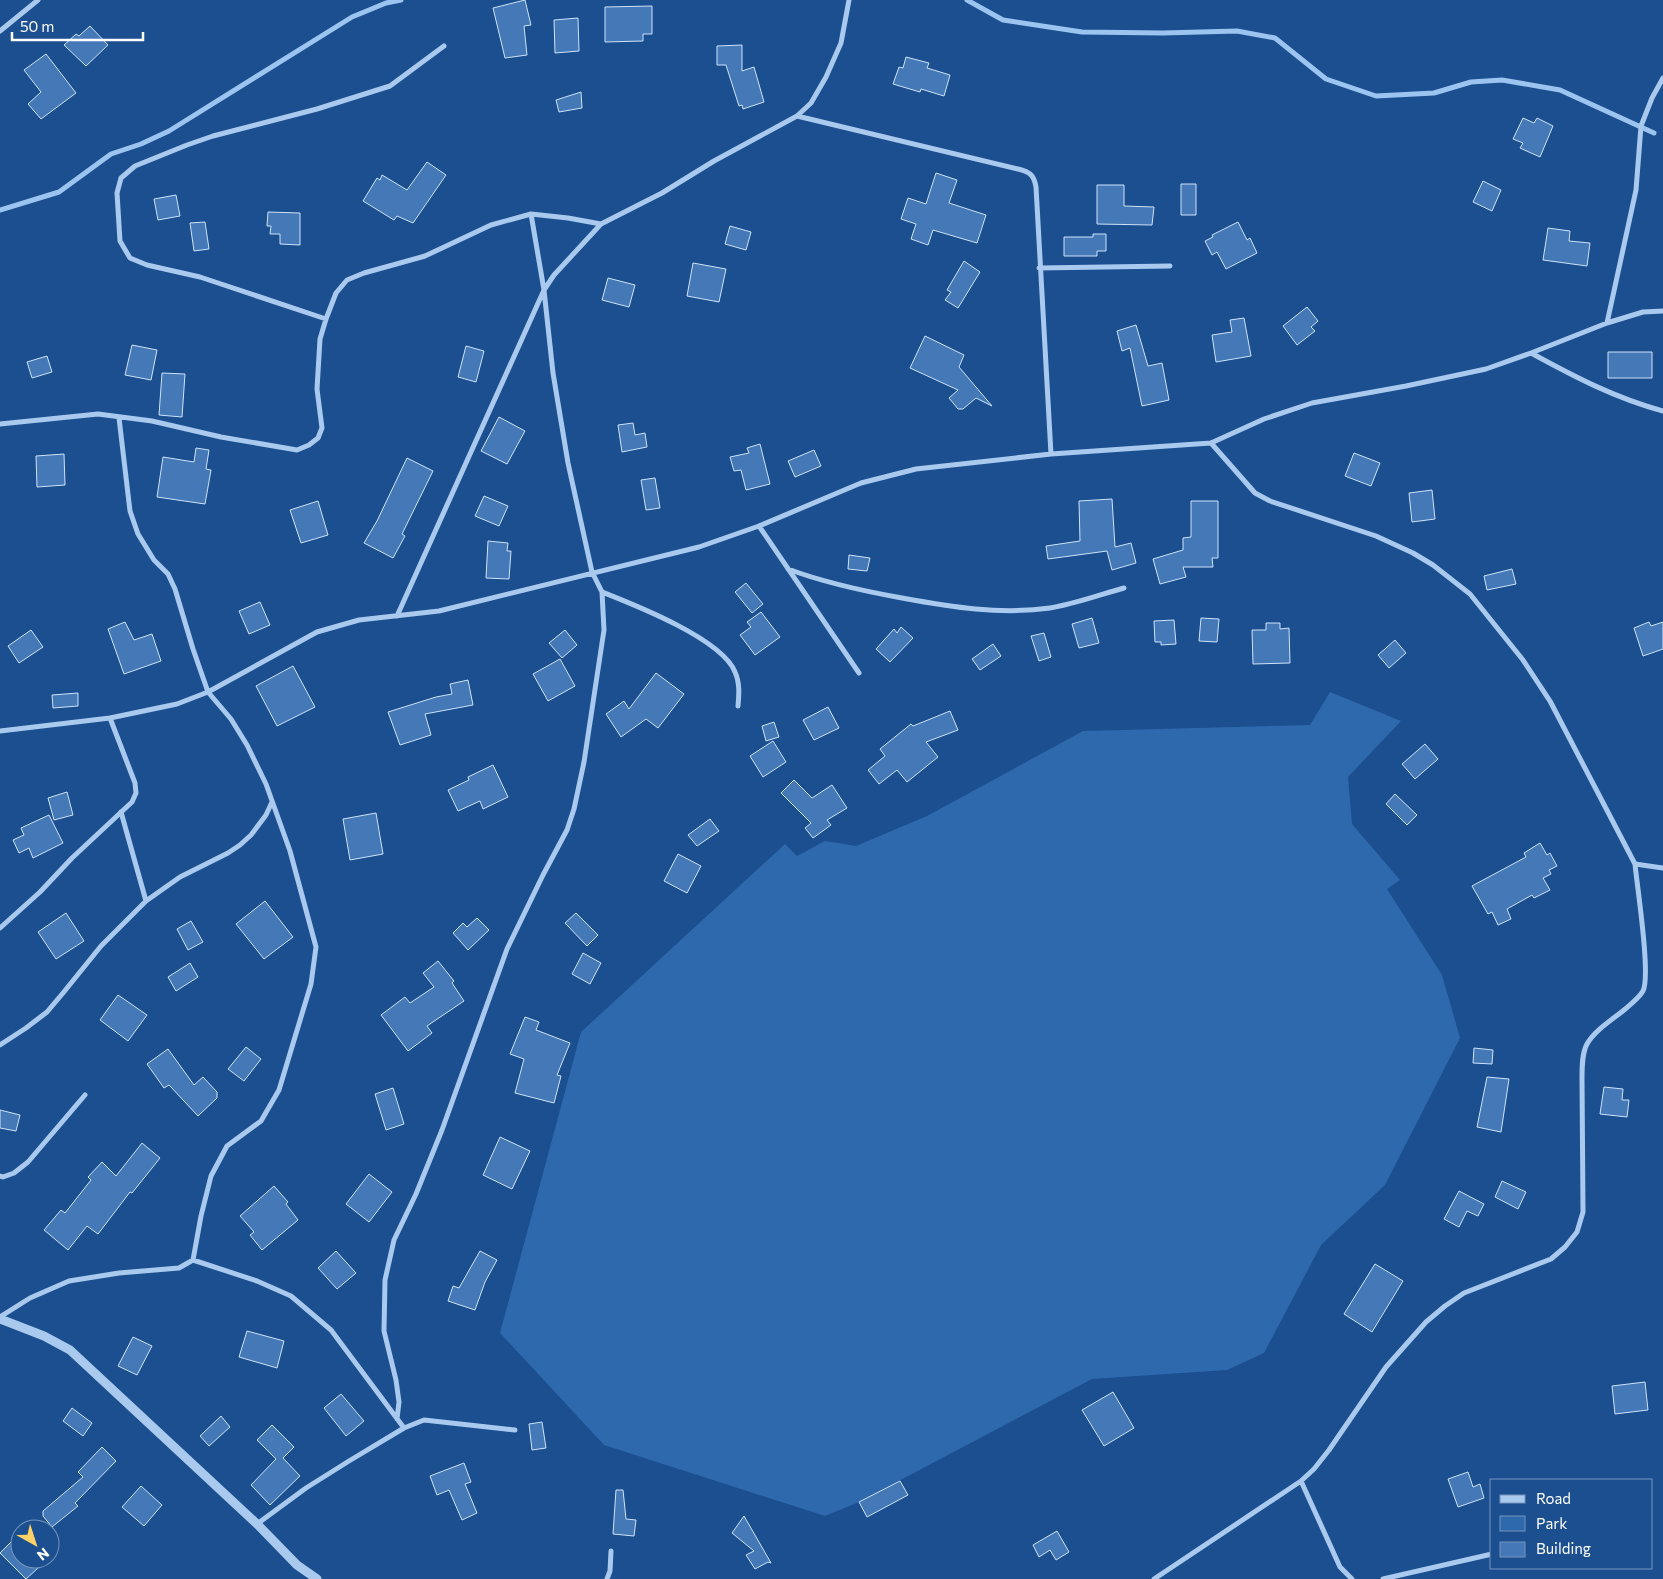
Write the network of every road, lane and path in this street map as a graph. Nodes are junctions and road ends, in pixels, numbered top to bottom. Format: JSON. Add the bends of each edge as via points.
{"nodes":[{"id":1,"x":38,"y":0,"type":"edge"},
{"id":2,"x":849,"y":0,"type":"edge"},
{"id":3,"x":0,"y":32,"type":"edge"},
{"id":4,"x":444,"y":46,"type":"dead end"},
{"id":5,"x":1663,"y":78,"type":"edge"},
{"id":6,"x":796,"y":116,"type":"junction"},
{"id":7,"x":530,"y":214,"type":"junction"},
{"id":8,"x":601,"y":224,"type":"junction"},
{"id":9,"x":1170,"y":266,"type":"dead end"},
{"id":10,"x":1039,"y":268,"type":"junction"},
{"id":11,"x":544,"y":290,"type":"junction"},
{"id":12,"x":1663,"y":310,"type":"edge"},
{"id":13,"x":326,"y":319,"type":"junction"},
{"id":14,"x":1607,"y":322,"type":"junction"},
{"id":15,"x":1531,"y":353,"type":"junction"},
{"id":16,"x":1663,"y":411,"type":"edge"},
{"id":17,"x":119,"y":418,"type":"junction"},
{"id":18,"x":0,"y":424,"type":"edge"},
{"id":19,"x":1211,"y":443,"type":"junction"},
{"id":20,"x":1052,"y":454,"type":"junction"},
{"id":21,"x":759,"y":526,"type":"junction"},
{"id":22,"x":788,"y":569,"type":"junction"},
{"id":23,"x":592,"y":572,"type":"junction"},
{"id":24,"x":1124,"y":588,"type":"dead end"},
{"id":25,"x":602,"y":592,"type":"junction"},
{"id":26,"x":397,"y":616,"type":"junction"},
{"id":27,"x":859,"y":673,"type":"dead end"},
{"id":28,"x":208,"y":692,"type":"junction"},
{"id":29,"x":738,"y":706,"type":"dead end"},
{"id":30,"x":110,"y":718,"type":"junction"},
{"id":31,"x":0,"y":731,"type":"edge"},
{"id":32,"x":272,"y":802,"type":"junction"},
{"id":33,"x":121,"y":812,"type":"junction"},
{"id":34,"x":1635,"y":864,"type":"junction"},
{"id":35,"x":1663,"y":868,"type":"edge"},
{"id":36,"x":146,"y":901,"type":"junction"},
{"id":37,"x":0,"y":928,"type":"edge"},
{"id":38,"x":0,"y":1045,"type":"edge"},
{"id":39,"x":85,"y":1095,"type":"dead end"},
{"id":40,"x":0,"y":1176,"type":"edge"},
{"id":41,"x":193,"y":1260,"type":"junction"},
{"id":42,"x":0,"y":1318,"type":"edge"},
{"id":43,"x":397,"y":1419,"type":"junction"},
{"id":44,"x":404,"y":1428,"type":"junction"},
{"id":45,"x":515,"y":1430,"type":"dead end"},
{"id":46,"x":1301,"y":1481,"type":"junction"},
{"id":47,"x":257,"y":1524,"type":"junction"},
{"id":48,"x":611,"y":1551,"type":"dead end"},
{"id":49,"x":1490,"y":1554,"type":"edge"},
{"id":50,"x":317,"y":1579,"type":"edge"},
{"id":51,"x":607,"y":1579,"type":"edge"},
{"id":52,"x":1154,"y":1579,"type":"edge"},
{"id":53,"x":1352,"y":1579,"type":"edge"},
{"id":54,"x":1383,"y":1579,"type":"edge"}],
"edges":[{"from":1,"to":3,"type":"street"},
{"from":2,"to":6,"type":"street","via":[[841,43],[826,77],[811,103]]},
{"from":4,"to":13,"type":"street","via":[[390,86],[213,136],[135,166],[121,178],[117,193],[120,241],[130,258],[226,285]]},
{"from":5,"to":14,"type":"street","via":[[1641,126],[1636,190]]},
{"from":6,"to":8,"type":"street"},
{"from":6,"to":10,"type":"street","via":[[1028,171],[1033,175],[1036,187]]},
{"from":7,"to":8,"type":"street"},
{"from":7,"to":11,"type":"street"},
{"from":7,"to":13,"type":"street","via":[[491,225],[425,256],[347,280],[336,293]]},
{"from":8,"to":11,"type":"street"},
{"from":9,"to":10,"type":"street"},
{"from":10,"to":20,"type":"street"},
{"from":11,"to":23,"type":"street","via":[[568,463]]},
{"from":11,"to":26,"type":"street"},
{"from":12,"to":14,"type":"street"},
{"from":13,"to":17,"type":"street","via":[[320,339],[317,389],[322,428],[318,438],[309,445],[297,450],[152,421]]},
{"from":14,"to":15,"type":"street"},
{"from":15,"to":16,"type":"street","via":[[1580,380]]},
{"from":15,"to":19,"type":"street","via":[[1450,377],[1312,403],[1264,419]]},
{"from":17,"to":18,"type":"street","via":[[98,414]]},
{"from":17,"to":28,"type":"street","via":[[130,511],[145,547],[168,574],[175,589]]},
{"from":19,"to":20,"type":"street"},
{"from":19,"to":34,"type":"street","via":[[1255,493],[1413,552],[1470,594],[1523,660],[1550,701]]},
{"from":20,"to":21,"type":"street","via":[[916,469],[861,482]]},
{"from":21,"to":22,"type":"street"},
{"from":21,"to":23,"type":"street","via":[[699,547]]},
{"from":22,"to":24,"type":"street","via":[[866,591],[1003,611],[1050,608]]},
{"from":22,"to":27,"type":"street"},
{"from":23,"to":25,"type":"street"},
{"from":23,"to":26,"type":"street","via":[[438,611]]},
{"from":25,"to":29,"type":"street","via":[[670,622],[724,655],[735,671],[740,689]]},
{"from":25,"to":43,"type":"street","via":[[604,630],[574,809],[567,830],[507,949],[442,1130],[394,1240],[386,1280],[384,1331],[396,1380]]},
{"from":26,"to":28,"type":"street","via":[[359,620],[317,632]]},
{"from":28,"to":30,"type":"street","via":[[177,704]]},
{"from":28,"to":32,"type":"street","via":[[248,745]]},
{"from":30,"to":31,"type":"street"},
{"from":30,"to":33,"type":"street","via":[[135,783],[136,793],[132,802]]},
{"from":32,"to":36,"type":"street","via":[[266,815],[240,845],[180,877]]},
{"from":32,"to":41,"type":"street","via":[[290,851],[316,947],[311,984],[279,1090],[261,1121],[227,1146],[211,1176]]},
{"from":33,"to":36,"type":"street"},
{"from":33,"to":37,"type":"street"},
{"from":34,"to":35,"type":"street"},
{"from":34,"to":46,"type":"street","via":[[1644,990],[1587,1044],[1582,1078],[1583,1212],[1577,1232],[1551,1258],[1464,1293],[1426,1322],[1386,1367],[1329,1450]]},
{"from":36,"to":38,"type":"street","via":[[100,946],[46,1012]]},
{"from":39,"to":40,"type":"street","via":[[28,1162],[14,1173]]},
{"from":41,"to":42,"type":"street","via":[[178,1268],[69,1281],[30,1298]]},
{"from":41,"to":43,"type":"street","via":[[291,1296],[331,1330]]},
{"from":42,"to":47,"type":"street","via":[[70,1350]]},
{"from":43,"to":44,"type":"street"},
{"from":44,"to":45,"type":"street","via":[[424,1420]]},
{"from":44,"to":47,"type":"street","via":[[306,1488]]},
{"from":46,"to":52,"type":"street"},
{"from":46,"to":53,"type":"street","via":[[1340,1567]]},
{"from":47,"to":50,"type":"street","via":[[297,1565]]},
{"from":48,"to":51,"type":"street"},
{"from":49,"to":54,"type":"street"}]}
